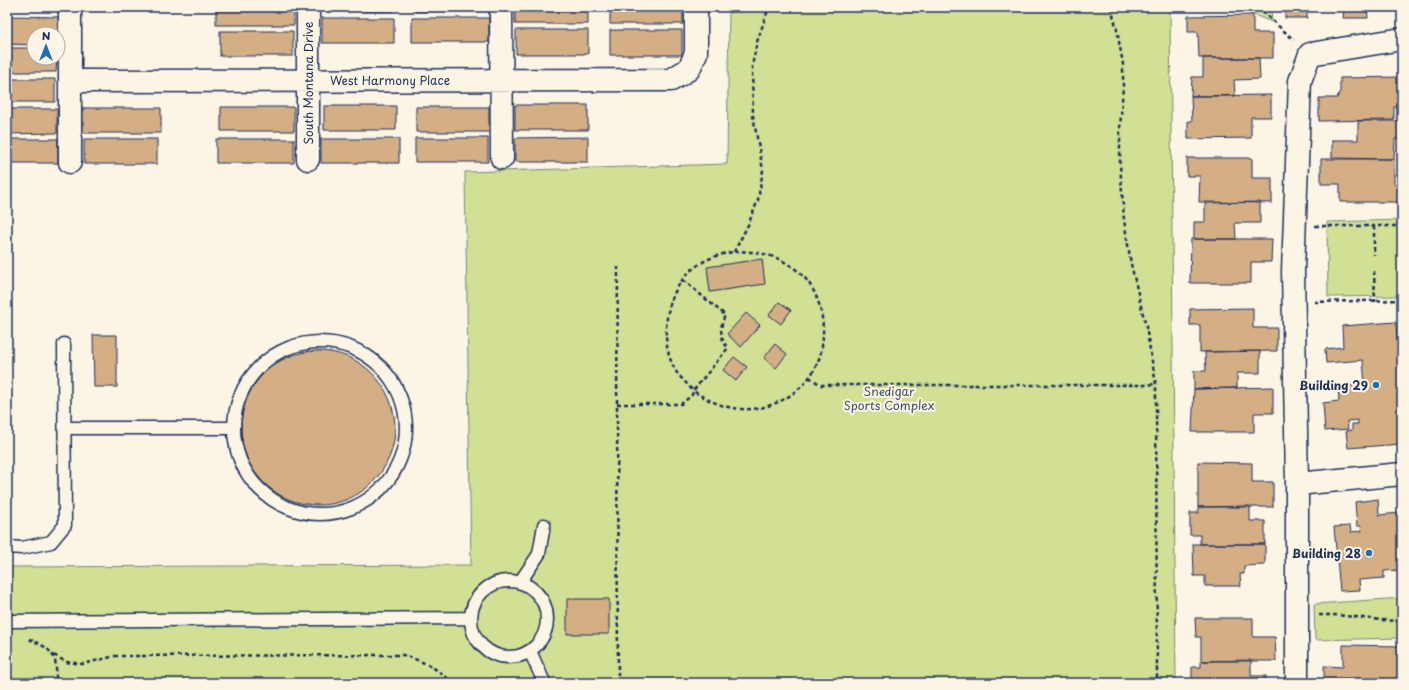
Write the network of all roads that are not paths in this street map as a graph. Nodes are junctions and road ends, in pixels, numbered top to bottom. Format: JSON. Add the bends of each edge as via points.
{"nodes":[{"id":1,"x":70,"y":7,"type":"edge"},
{"id":2,"x":308,"y":7,"type":"edge"},
{"id":3,"x":501,"y":7,"type":"edge"},
{"id":4,"x":696,"y":7,"type":"edge"},
{"id":5,"x":1402,"y":39,"type":"edge"},
{"id":6,"x":502,"y":80,"type":"junction"},
{"id":7,"x":70,"y":81,"type":"junction"},
{"id":8,"x":308,"y":81,"type":"junction"},
{"id":9,"x":502,"y":158,"type":"dead end"},
{"id":10,"x":308,"y":159,"type":"dead end"},
{"id":11,"x":70,"y":162,"type":"dead end"},
{"id":12,"x":64,"y":344,"type":"dead end"},
{"id":13,"x":65,"y":428,"type":"junction"},
{"id":14,"x":233,"y":428,"type":"junction"},
{"id":15,"x":1402,"y":474,"type":"edge"},
{"id":16,"x":1297,"y":484,"type":"junction"},
{"id":17,"x":544,"y":525,"type":"dead end"},
{"id":18,"x":7,"y":547,"type":"edge"},
{"id":19,"x":520,"y":582,"type":"junction"},
{"id":20,"x":470,"y":618,"type":"junction"},
{"id":21,"x":7,"y":621,"type":"edge"},
{"id":22,"x":530,"y":651,"type":"junction"},
{"id":23,"x":543,"y":683,"type":"edge"},
{"id":24,"x":1297,"y":683,"type":"edge"}],
"edges":[{"from":1,"to":7,"type":"street"},
{"from":2,"to":8,"type":"street","name":"South Montana Drive"},
{"from":3,"to":6,"type":"street"},
{"from":4,"to":6,"type":"street","name":"West Harmony Place","via":[[696,53],[689,69],[671,80]]},
{"from":5,"to":16,"type":"street","via":[[1310,54],[1300,81],[1294,302]]},
{"from":6,"to":8,"type":"street","name":"West Harmony Place"},
{"from":6,"to":9,"type":"street"},
{"from":7,"to":8,"type":"street","name":"West Harmony Place"},
{"from":7,"to":11,"type":"street"},
{"from":8,"to":10,"type":"street","name":"South Montana Drive"},
{"from":12,"to":13,"type":"lane"},
{"from":13,"to":14,"type":"lane"},
{"from":13,"to":18,"type":"lane","via":[[65,525],[51,542],[22,548]]},
{"from":14,"to":14,"type":"lane","via":[[237,400],[250,375],[271,356],[297,344],[326,341],[353,348],[378,363],[396,385],[406,412],[406,440],[398,467],[380,490],[357,506],[329,514],[300,512],[273,501],[252,482],[238,457]]},
{"from":15,"to":16,"type":"street"},
{"from":16,"to":24,"type":"street"},
{"from":17,"to":19,"type":"lane","via":[[539,554]]},
{"from":19,"to":20,"type":"lane","via":[[496,582],[486,588],[472,606]]},
{"from":19,"to":22,"type":"lane","via":[[531,587],[540,596],[546,607],[548,619],[546,632]]},
{"from":20,"to":21,"type":"lane"},
{"from":20,"to":22,"type":"lane","via":[[477,640],[495,655],[519,656]]},
{"from":22,"to":23,"type":"lane"}]}
